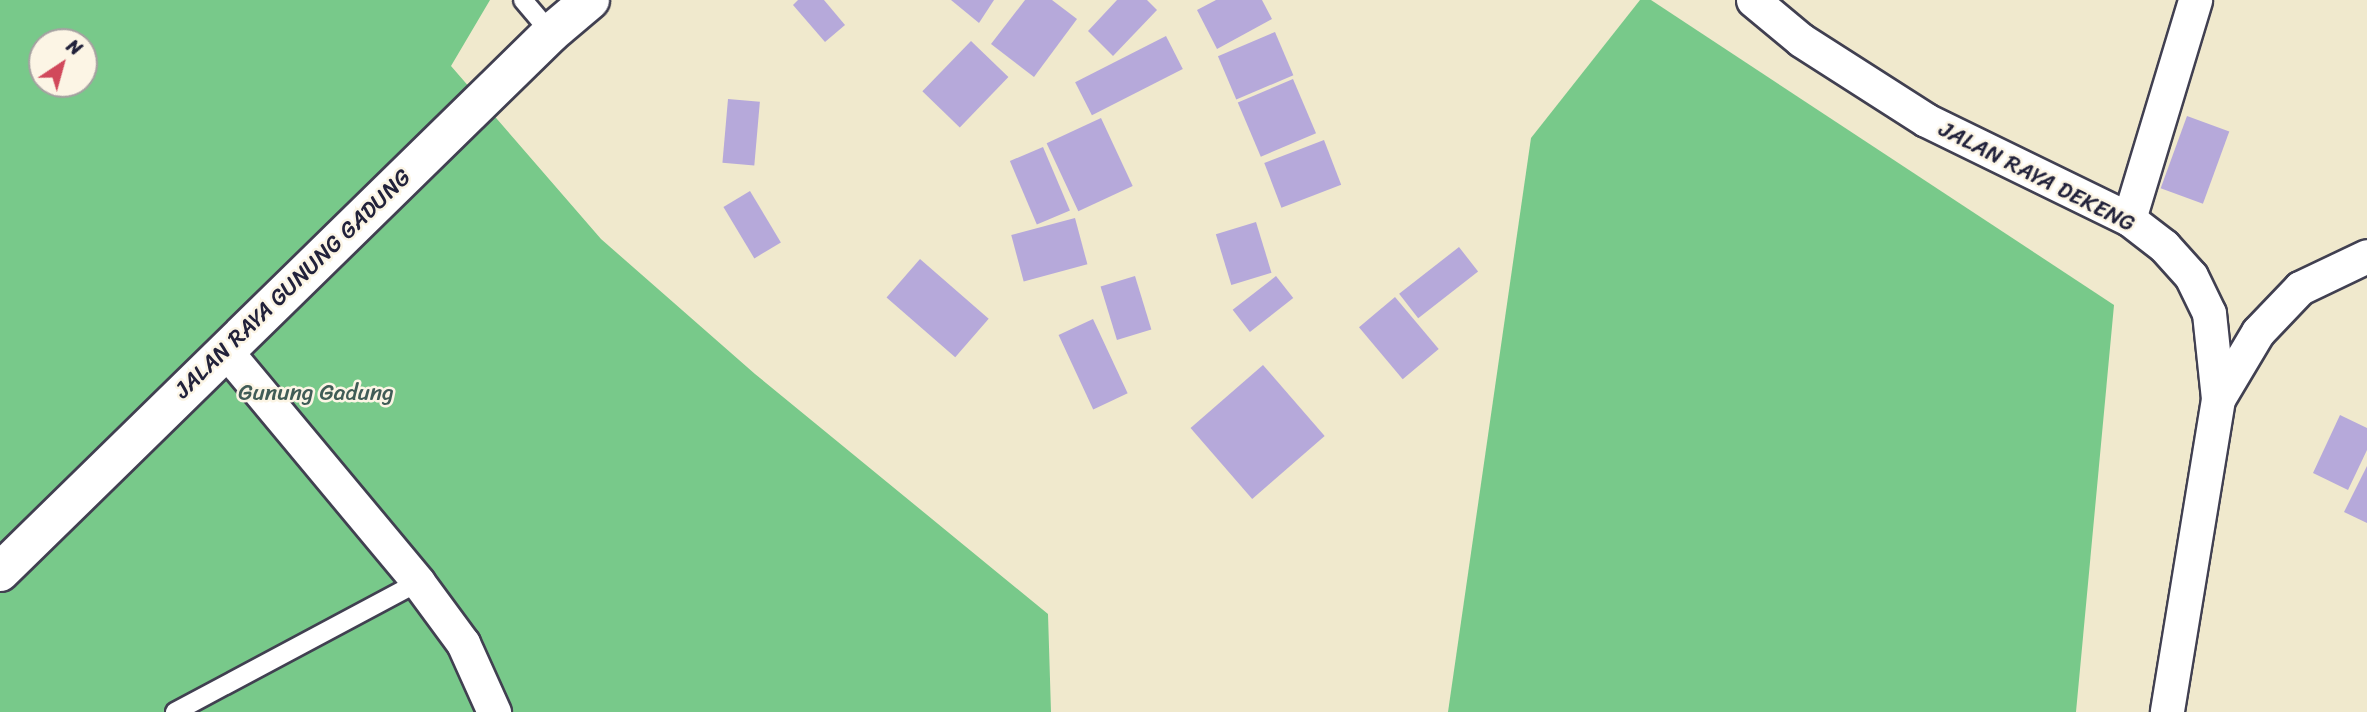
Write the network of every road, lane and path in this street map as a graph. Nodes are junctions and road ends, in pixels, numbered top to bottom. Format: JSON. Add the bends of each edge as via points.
{"nodes":[{"id":1,"x":523,"y":0,"type":"edge"},
{"id":2,"x":590,"y":0,"type":"edge"},
{"id":3,"x":1753,"y":0,"type":"edge"},
{"id":4,"x":2195,"y":0,"type":"edge"},
{"id":5,"x":551,"y":33,"type":"junction"},
{"id":6,"x":2129,"y":219,"type":"junction"},
{"id":7,"x":2367,"y":256,"type":"edge"},
{"id":8,"x":225,"y":350,"type":"junction"},
{"id":9,"x":2218,"y":398,"type":"junction"},
{"id":10,"x":0,"y":572,"type":"edge"},
{"id":11,"x":418,"y":582,"type":"junction"},
{"id":12,"x":175,"y":712,"type":"edge"},
{"id":13,"x":494,"y":712,"type":"edge"},
{"id":14,"x":2167,"y":712,"type":"edge"}],
"edges":[{"from":1,"to":5,"type":"lane"},
{"from":2,"to":5,"type":"street","name":"JALAN RAYA GUNUNG GADUNG"},
{"from":3,"to":6,"type":"street","name":"JALAN RAYA DEKENG","via":[[1801,40],[1926,120]]},
{"from":4,"to":6,"type":"street"},
{"from":5,"to":8,"type":"street","name":"JALAN RAYA GUNUNG GADUNG"},
{"from":6,"to":9,"type":"street","name":"JALAN RAYA DEKENG","via":[[2164,246],[2191,276],[2209,313]]},
{"from":7,"to":9,"type":"street","via":[[2300,288],[2258,332]]},
{"from":8,"to":10,"type":"street","name":"JALAN RAYA GUNUNG GADUNG"},
{"from":8,"to":11,"type":"street"},
{"from":9,"to":14,"type":"street","name":"JALAN RAYA DEKENG"},
{"from":11,"to":12,"type":"lane"},
{"from":11,"to":13,"type":"street","via":[[463,643]]}]}
